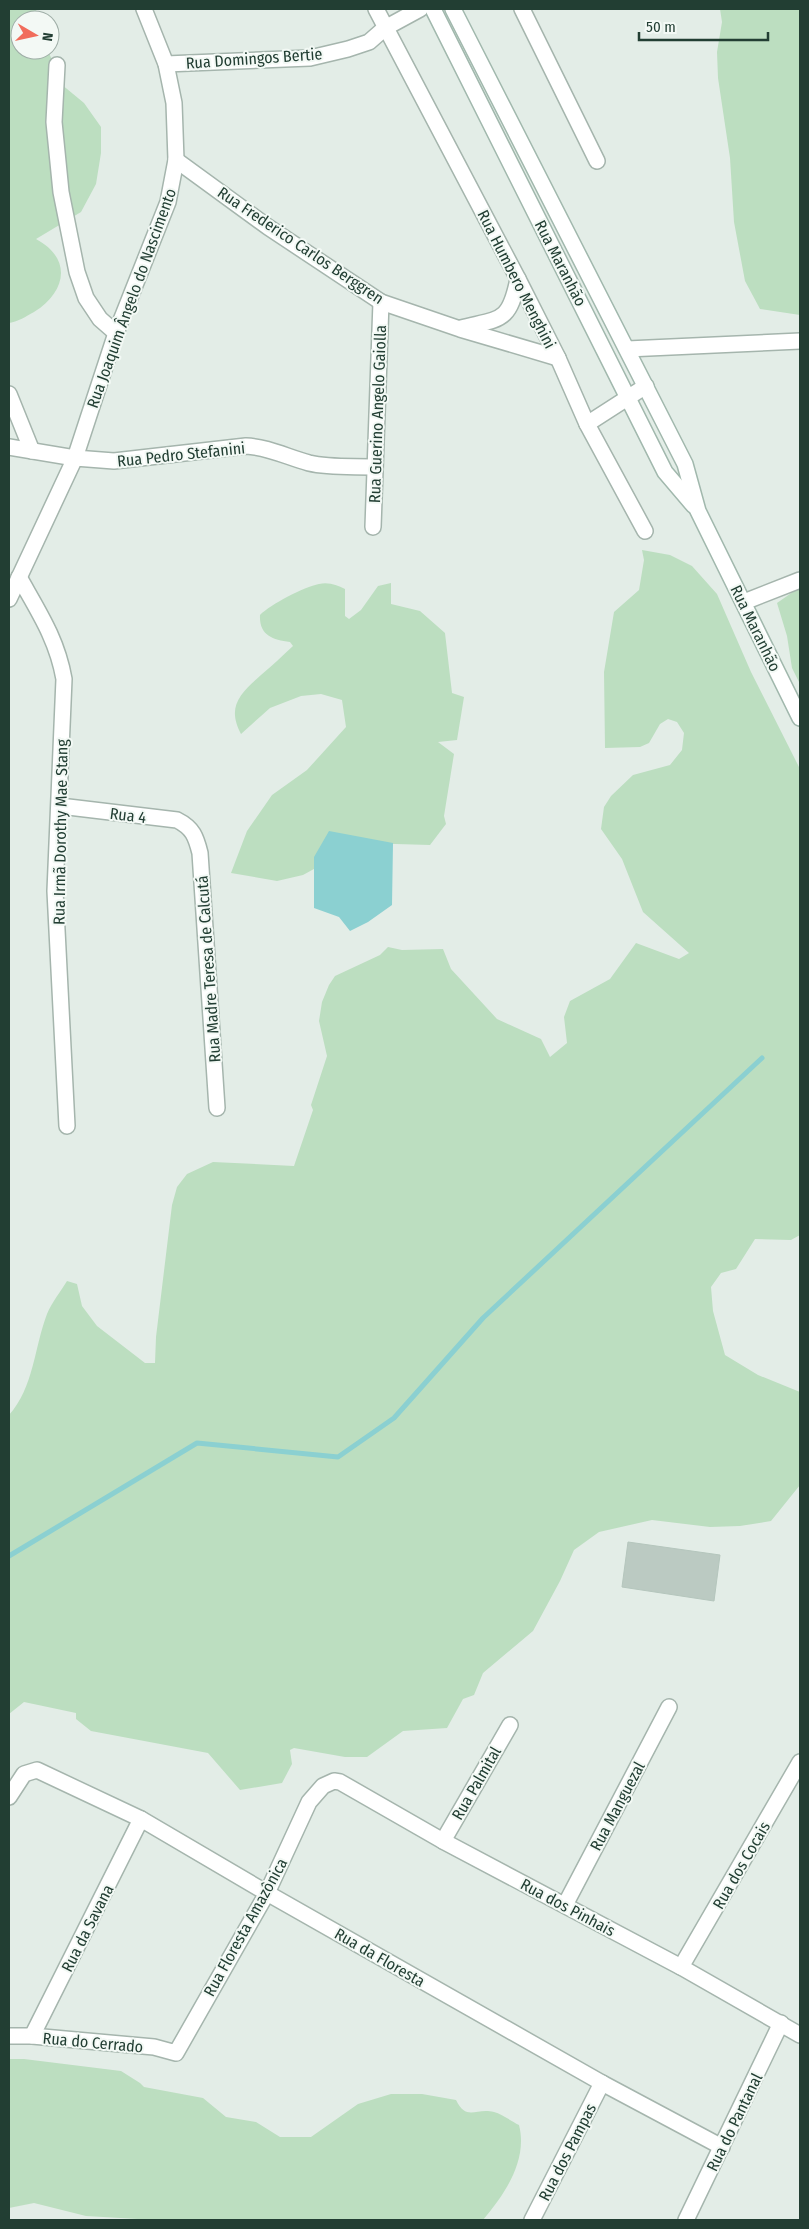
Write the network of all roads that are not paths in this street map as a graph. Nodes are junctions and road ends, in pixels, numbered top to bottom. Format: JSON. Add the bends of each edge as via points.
{"nodes":[{"id":1,"x":144,"y":9,"type":"edge"},
{"id":2,"x":376,"y":9,"type":"edge"},
{"id":3,"x":420,"y":9,"type":"edge"},
{"id":4,"x":433,"y":9,"type":"edge"},
{"id":5,"x":454,"y":9,"type":"edge"},
{"id":6,"x":522,"y":9,"type":"edge"},
{"id":7,"x":385,"y":28,"type":"junction"},
{"id":8,"x":166,"y":64,"type":"junction"},
{"id":9,"x":57,"y":65,"type":"dead end"},
{"id":10,"x":176,"y":160,"type":"junction"},
{"id":11,"x":597,"y":161,"type":"dead end"},
{"id":12,"x":518,"y":279,"type":"junction"},
{"id":13,"x":381,"y":302,"type":"junction"},
{"id":14,"x":460,"y":329,"type":"junction"},
{"id":15,"x":116,"y":333,"type":"junction"},
{"id":16,"x":800,"y":341,"type":"edge"},
{"id":17,"x":627,"y":349,"type":"junction"},
{"id":18,"x":558,"y":358,"type":"junction"},
{"id":19,"x":646,"y":386,"type":"junction"},
{"id":20,"x":9,"y":394,"type":"edge"},
{"id":21,"x":627,"y":396,"type":"junction"},
{"id":22,"x":587,"y":424,"type":"junction"},
{"id":23,"x":9,"y":447,"type":"edge"},
{"id":24,"x":32,"y":451,"type":"junction"},
{"id":25,"x":75,"y":458,"type":"junction"},
{"id":26,"x":374,"y":467,"type":"junction"},
{"id":27,"x":698,"y":511,"type":"junction"},
{"id":28,"x":373,"y":527,"type":"dead end"},
{"id":29,"x":644,"y":532,"type":"dead end"},
{"id":30,"x":19,"y":577,"type":"junction"},
{"id":31,"x":800,"y":580,"type":"edge"},
{"id":32,"x":9,"y":599,"type":"edge"},
{"id":33,"x":744,"y":602,"type":"junction"},
{"id":34,"x":800,"y":718,"type":"edge"},
{"id":35,"x":60,"y":806,"type":"junction"},
{"id":36,"x":193,"y":831,"type":"joint"},
{"id":37,"x":217,"y":1108,"type":"dead end"},
{"id":38,"x":67,"y":1126,"type":"dead end"},
{"id":39,"x":669,"y":1707,"type":"dead end"},
{"id":40,"x":510,"y":1724,"type":"dead end"},
{"id":41,"x":800,"y":1762,"type":"edge"},
{"id":42,"x":334,"y":1781,"type":"joint"},
{"id":43,"x":9,"y":1797,"type":"edge"},
{"id":44,"x":141,"y":1819,"type":"junction"},
{"id":45,"x":443,"y":1841,"type":"junction"},
{"id":46,"x":267,"y":1893,"type":"junction"},
{"id":47,"x":565,"y":1905,"type":"junction"},
{"id":48,"x":681,"y":1967,"type":"junction"},
{"id":49,"x":781,"y":2023,"type":"junction"},
{"id":50,"x":799,"y":2030,"type":"edge"},
{"id":51,"x":9,"y":2036,"type":"edge"},
{"id":52,"x":32,"y":2036,"type":"junction"},
{"id":53,"x":176,"y":2053,"type":"joint"},
{"id":54,"x":602,"y":2083,"type":"junction"},
{"id":55,"x":722,"y":2147,"type":"junction"},
{"id":56,"x":532,"y":2220,"type":"edge"},
{"id":57,"x":686,"y":2220,"type":"edge"}],
"edges":[{"from":1,"to":8,"type":"street","name":"Rua Joaquim Ângelo do Nascimento"},
{"from":2,"to":7,"type":"street","name":"Rua Humbero Menghini"},
{"from":3,"to":7,"type":"street","name":"Rua Domingos Bertie"},
{"from":4,"to":21,"type":"street","name":"Rua Maranhão"},
{"from":5,"to":17,"type":"street","name":"Rua Maranhão"},
{"from":6,"to":11,"type":"street"},
{"from":7,"to":8,"type":"street","name":"Rua Domingos Bertie","via":[[369,42],[310,58]]},
{"from":7,"to":12,"type":"street","name":"Rua Humbero Menghini"},
{"from":8,"to":10,"type":"street","name":"Rua Joaquim Ângelo do Nascimento","via":[[174,103]]},
{"from":9,"to":15,"type":"street","via":[[54,122],[61,192],[77,272],[86,298],[100,319]]},
{"from":10,"to":13,"type":"street","name":"Rua Frederico Carlos Berggren","via":[[268,227]]},
{"from":10,"to":15,"type":"street","name":"Rua Joaquim Ângelo do Nascimento","via":[[168,202]]},
{"from":12,"to":14,"type":"street","via":[[507,313],[496,320]]},
{"from":12,"to":18,"type":"street","name":"Rua Humbero Menghini"},
{"from":13,"to":14,"type":"street","name":"Rua Frederico Carlos Berggren"},
{"from":13,"to":26,"type":"street","name":"Rua Guerino Angelo Gaiolla"},
{"from":14,"to":18,"type":"street","name":"Rua Frederico Carlos Berggren"},
{"from":15,"to":25,"type":"street","name":"Rua Joaquim Ângelo do Nascimento"},
{"from":16,"to":17,"type":"street"},
{"from":17,"to":19,"type":"street","name":"Rua Maranhão"},
{"from":18,"to":22,"type":"street","name":"Rua Humbero Menghini"},
{"from":19,"to":21,"type":"street"},
{"from":19,"to":27,"type":"street","name":"Rua Maranhão","via":[[685,464]]},
{"from":20,"to":24,"type":"street"},
{"from":21,"to":22,"type":"street"},
{"from":21,"to":27,"type":"street","name":"Rua Maranhão","via":[[665,472]]},
{"from":22,"to":29,"type":"street","name":"Rua Humbero Menghini"},
{"from":23,"to":24,"type":"street","name":"Rua Pedro Stefanini"},
{"from":24,"to":25,"type":"street","name":"Rua Pedro Stefanini"},
{"from":25,"to":26,"type":"street","name":"Rua Pedro Stefanini","via":[[114,461],[246,446],[263,447],[322,465]]},
{"from":25,"to":30,"type":"street","name":"Rua Joaquim Ângelo do Nascimento"},
{"from":26,"to":28,"type":"street","name":"Rua Guerino Angelo Gaiolla"},
{"from":27,"to":33,"type":"street","name":"Rua Maranhão"},
{"from":30,"to":32,"type":"street","name":"Rua Joaquim Ângelo do Nascimento"},
{"from":30,"to":35,"type":"street","name":"Rua Irmã Dorothy Mae Stang","via":[[60,656],[64,679]]},
{"from":31,"to":33,"type":"street"},
{"from":33,"to":34,"type":"street","name":"Rua Maranhão"},
{"from":35,"to":36,"type":"street","name":"Rua 4","via":[[177,820]]},
{"from":35,"to":38,"type":"street","name":"Rua Irmã Dorothy Mae Stang","via":[[55,891]]},
{"from":36,"to":37,"type":"street","name":"Rua Madre Teresa de Calcutá","via":[[200,853]]},
{"from":39,"to":47,"type":"street","name":"Rua Manguezal"},
{"from":40,"to":45,"type":"street","name":"Rua Palmital"},
{"from":41,"to":48,"type":"street","name":"Rua dos Cocais"},
{"from":42,"to":45,"type":"street","name":"Rua dos Pinhais"},
{"from":42,"to":46,"type":"street","name":"Rua Floresta Amazônica","via":[[323,1786],[309,1802]]},
{"from":43,"to":44,"type":"street","name":"Rua da Floresta","via":[[24,1774],[37,1770]]},
{"from":44,"to":46,"type":"street","name":"Rua da Floresta"},
{"from":44,"to":52,"type":"street","name":"Rua da Savana"},
{"from":45,"to":47,"type":"street","name":"Rua dos Pinhais"},
{"from":46,"to":53,"type":"street","name":"Rua Floresta Amazônica"},
{"from":46,"to":54,"type":"street","name":"Rua da Floresta"},
{"from":47,"to":48,"type":"street","name":"Rua dos Pinhais"},
{"from":48,"to":49,"type":"street","name":"Rua dos Pinhais"},
{"from":49,"to":50,"type":"street","name":"Rua dos Pinhais"},
{"from":49,"to":55,"type":"street","name":"Rua do Pantanal"},
{"from":51,"to":52,"type":"street","name":"Rua do Cerrado"},
{"from":52,"to":53,"type":"street","name":"Rua do Cerrado","via":[[154,2047]]},
{"from":54,"to":55,"type":"street","name":"Rua da Floresta"},
{"from":54,"to":56,"type":"street","name":"Rua dos Pampas"},
{"from":55,"to":57,"type":"street","name":"Rua do Pantanal"}]}
